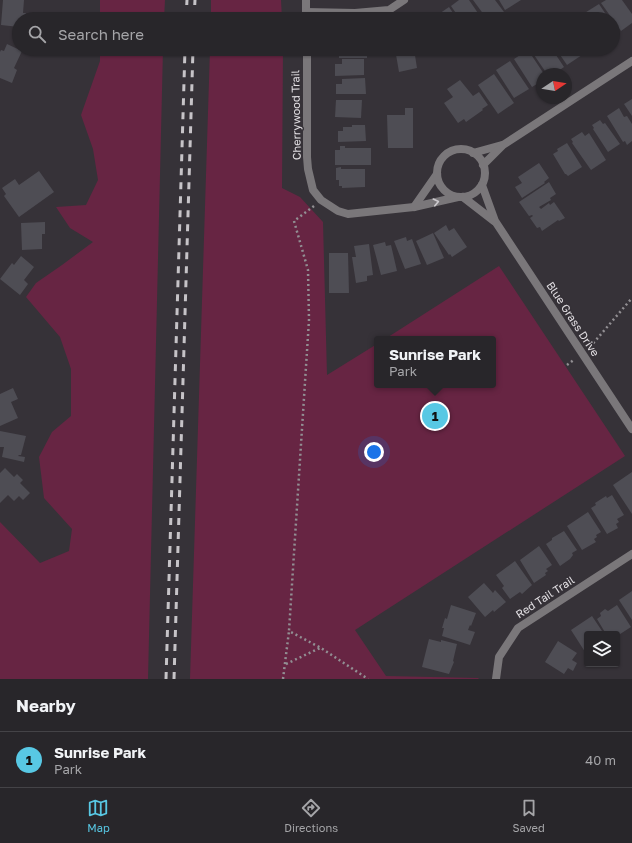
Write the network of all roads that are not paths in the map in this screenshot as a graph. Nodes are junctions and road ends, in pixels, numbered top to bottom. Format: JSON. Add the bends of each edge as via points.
{"nodes":[{"id":1,"x":306,"y":0,"type":"edge"},
{"id":2,"x":404,"y":0,"type":"edge"},
{"id":3,"x":306,"y":12,"type":"edge"},
{"id":4,"x":366,"y":12,"type":"edge"},
{"id":5,"x":306,"y":56,"type":"edge"},
{"id":6,"x":632,"y":61,"type":"edge"},
{"id":7,"x":503,"y":145,"type":"junction"},
{"id":8,"x":473,"y":153,"type":"junction"},
{"id":9,"x":483,"y":165,"type":"junction"},
{"id":10,"x":437,"y":174,"type":"junction"},
{"id":11,"x":482,"y":185,"type":"junction"},
{"id":12,"x":461,"y":197,"type":"junction"},
{"id":13,"x":414,"y":207,"type":"junction"},
{"id":14,"x":495,"y":221,"type":"junction"},
{"id":15,"x":632,"y":429,"type":"edge"},
{"id":16,"x":632,"y":554,"type":"edge"},
{"id":17,"x":496,"y":679,"type":"edge"}],
"edges":[{"from":1,"to":3,"type":"street"},
{"from":2,"to":4,"type":"street","via":[[389,10]]},
{"from":5,"to":13,"type":"street","name":"Cherrywood Trail","via":[[307,157],[313,190],[321,200],[348,214]]},
{"from":6,"to":7,"type":"street"},
{"from":7,"to":8,"type":"street"},
{"from":7,"to":9,"type":"street"},
{"from":8,"to":9,"type":"street"},
{"from":8,"to":10,"type":"street","via":[[458,149],[448,153],[440,162]]},
{"from":9,"to":11,"type":"street","via":[[485,175]]},
{"from":10,"to":12,"type":"street","via":[[443,190],[450,195]]},
{"from":10,"to":13,"type":"street"},
{"from":11,"to":12,"type":"street","via":[[475,193]]},
{"from":11,"to":14,"type":"street","name":"Blue Grass Drive"},
{"from":13,"to":12,"type":"street","name":"Cherrywood Trail","one_way":true},
{"from":12,"to":14,"type":"street","name":"Blue Grass Drive"},
{"from":14,"to":15,"type":"street","name":"Blue Grass Drive"},
{"from":16,"to":17,"type":"street","name":"Red Tail Trail","via":[[518,628],[499,656]]}]}
